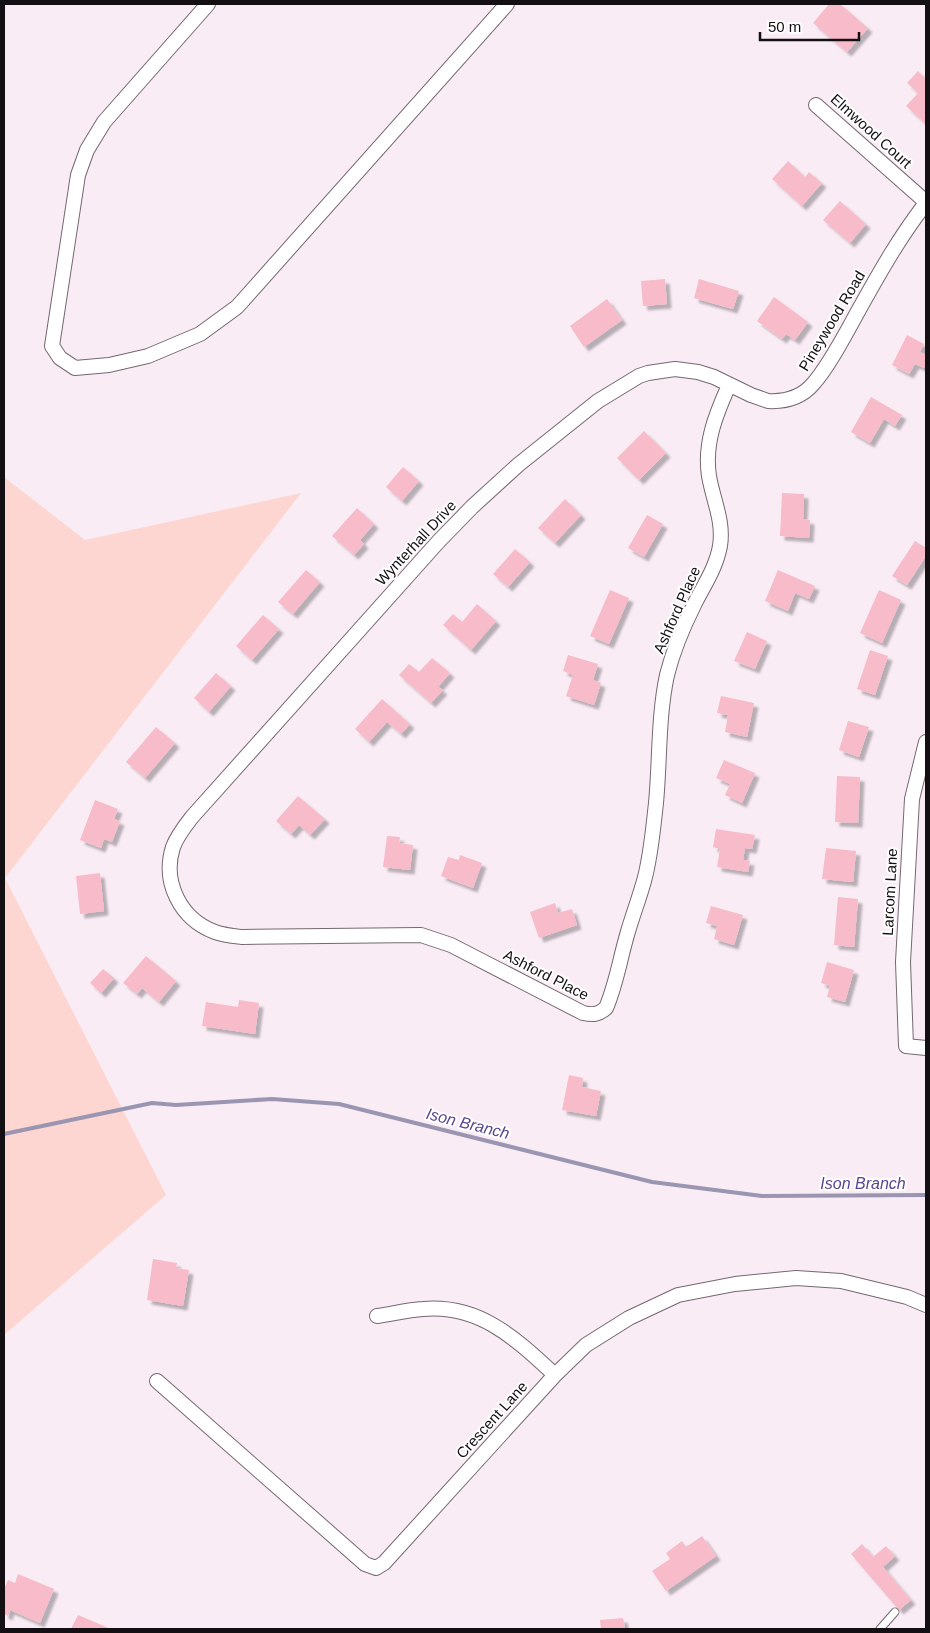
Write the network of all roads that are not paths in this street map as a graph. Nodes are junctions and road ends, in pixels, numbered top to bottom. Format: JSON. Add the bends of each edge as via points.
{"nodes":[{"id":1,"x":208,"y":4,"type":"edge"},
{"id":2,"x":508,"y":4,"type":"edge"},
{"id":3,"x":816,"y":104,"type":"dead end"},
{"id":4,"x":926,"y":203,"type":"edge"},
{"id":5,"x":729,"y":385,"type":"junction"},
{"id":6,"x":573,"y":420,"type":"joint"},
{"id":7,"x":295,"y":701,"type":"joint"},
{"id":8,"x":926,"y":742,"type":"edge"},
{"id":9,"x":926,"y":1048,"type":"edge"},
{"id":10,"x":926,"y":1305,"type":"edge"},
{"id":11,"x":377,"y":1316,"type":"dead end"},
{"id":12,"x":555,"y":1375,"type":"junction"},
{"id":13,"x":157,"y":1381,"type":"dead end"},
{"id":14,"x":895,"y":1612,"type":"dead end"},
{"id":15,"x":880,"y":1629,"type":"edge"}],
"edges":[{"from":1,"to":2,"type":"street","via":[[104,122],[78,175],[52,346],[60,358],[75,368],[109,365],[148,356],[200,334],[237,307]]},
{"from":3,"to":4,"type":"street","name":"Elmwood Court"},
{"from":4,"to":5,"type":"street","name":"Pineywood Road","via":[[892,251],[813,384],[797,397],[778,402]]},
{"from":5,"to":6,"type":"street","name":"Pineywood Road","via":[[698,372],[675,368],[648,373],[598,400]]},
{"from":5,"to":7,"type":"street","name":"Ashford Place","via":[[718,408],[709,442],[709,476],[722,533],[717,560],[690,614],[667,675],[652,840],[644,880],[610,998],[600,1013],[592,1015],[578,1011],[451,945],[421,935],[242,937],[216,933],[190,916],[173,890],[170,872],[174,845],[192,817]]},
{"from":6,"to":7,"type":"street","name":"Wynterhall Drive","via":[[472,507]]},
{"from":8,"to":9,"type":"street","name":"Larcom Lane","via":[[912,799],[903,962],[906,1046]]},
{"from":10,"to":12,"type":"street","name":"Crescent Lane","via":[[908,1297],[841,1281],[796,1278],[735,1284],[678,1295],[629,1318],[586,1345]]},
{"from":11,"to":12,"type":"street","via":[[424,1309],[454,1311],[488,1321],[520,1343]]},
{"from":12,"to":13,"type":"street","name":"Crescent Lane","via":[[376,1568],[365,1564]]},
{"from":14,"to":15,"type":"lane"}]}
